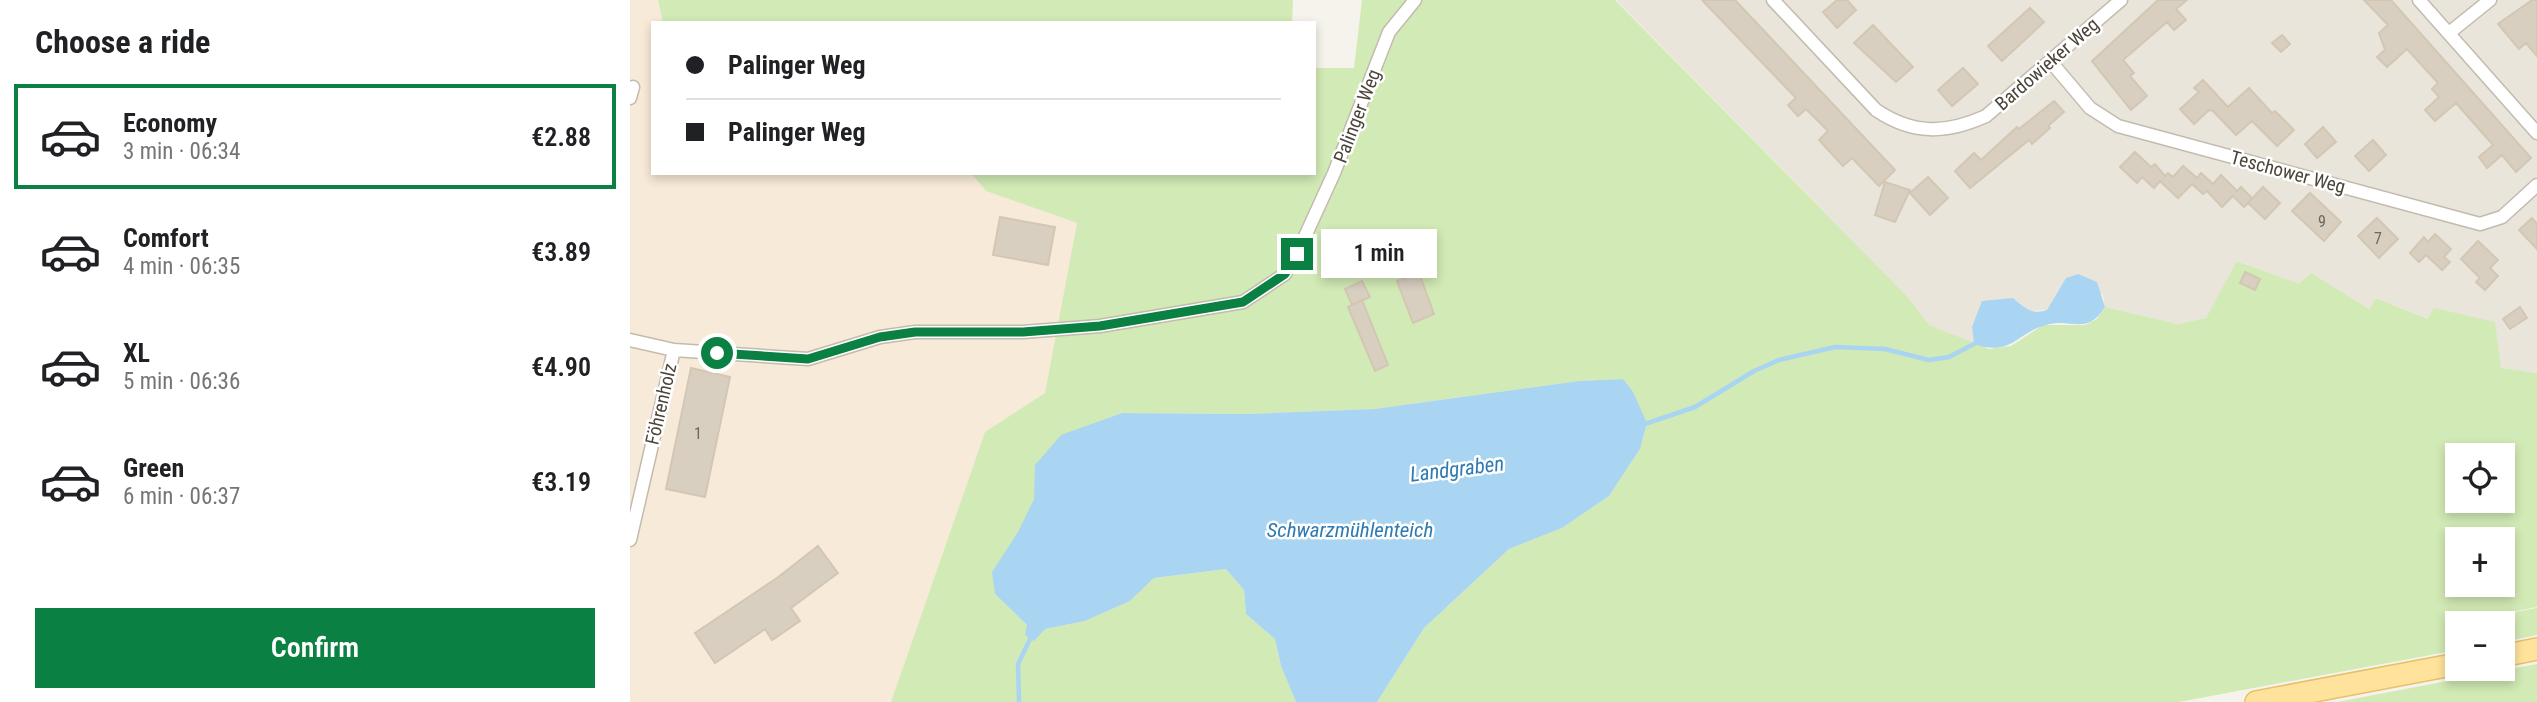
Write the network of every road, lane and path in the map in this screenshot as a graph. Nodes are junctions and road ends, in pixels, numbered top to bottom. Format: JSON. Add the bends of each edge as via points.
{"nodes":[{"id":1,"x":1415,"y":0,"type":"edge"},
{"id":2,"x":1773,"y":0,"type":"edge"},
{"id":3,"x":2121,"y":0,"type":"edge"},
{"id":4,"x":2419,"y":0,"type":"edge"},
{"id":5,"x":2490,"y":0,"type":"edge"},
{"id":6,"x":2449,"y":33,"type":"junction"},
{"id":7,"x":2051,"y":62,"type":"junction"},
{"id":8,"x":2537,"y":133,"type":"edge"},
{"id":9,"x":2537,"y":185,"type":"edge"},
{"id":10,"x":630,"y":340,"type":"edge"},
{"id":11,"x":674,"y":350,"type":"junction"},
{"id":12,"x":630,"y":540,"type":"edge"},
{"id":13,"x":2537,"y":649,"type":"edge"},
{"id":14,"x":2515,"y":653,"type":"edge"},
{"id":15,"x":2445,"y":666,"type":"edge"},
{"id":16,"x":2256,"y":702,"type":"edge"}],
"edges":[{"from":1,"to":11,"type":"street","name":"Palinger Weg","via":[[1389,32],[1297,254],[1285,274],[1243,302],[1100,326],[1023,332],[915,332],[880,337],[808,359]]},
{"from":2,"to":7,"type":"street","name":"Bardowieker Weg","via":[[1858,94],[1894,121],[1912,128],[1952,129],[1986,116]]},
{"from":3,"to":7,"type":"street","name":"Bardowieker Weg"},
{"from":4,"to":6,"type":"street"},
{"from":5,"to":6,"type":"street"},
{"from":6,"to":8,"type":"street"},
{"from":7,"to":9,"type":"street","name":"Teschower Weg","via":[[2090,108],[2118,127],[2480,224],[2502,217]]},
{"from":10,"to":11,"type":"street","name":"Palinger Weg"},
{"from":11,"to":12,"type":"street","name":"Föhrenholz"},
{"from":13,"to":14,"type":"main road"},
{"from":15,"to":16,"type":"main road"}]}
